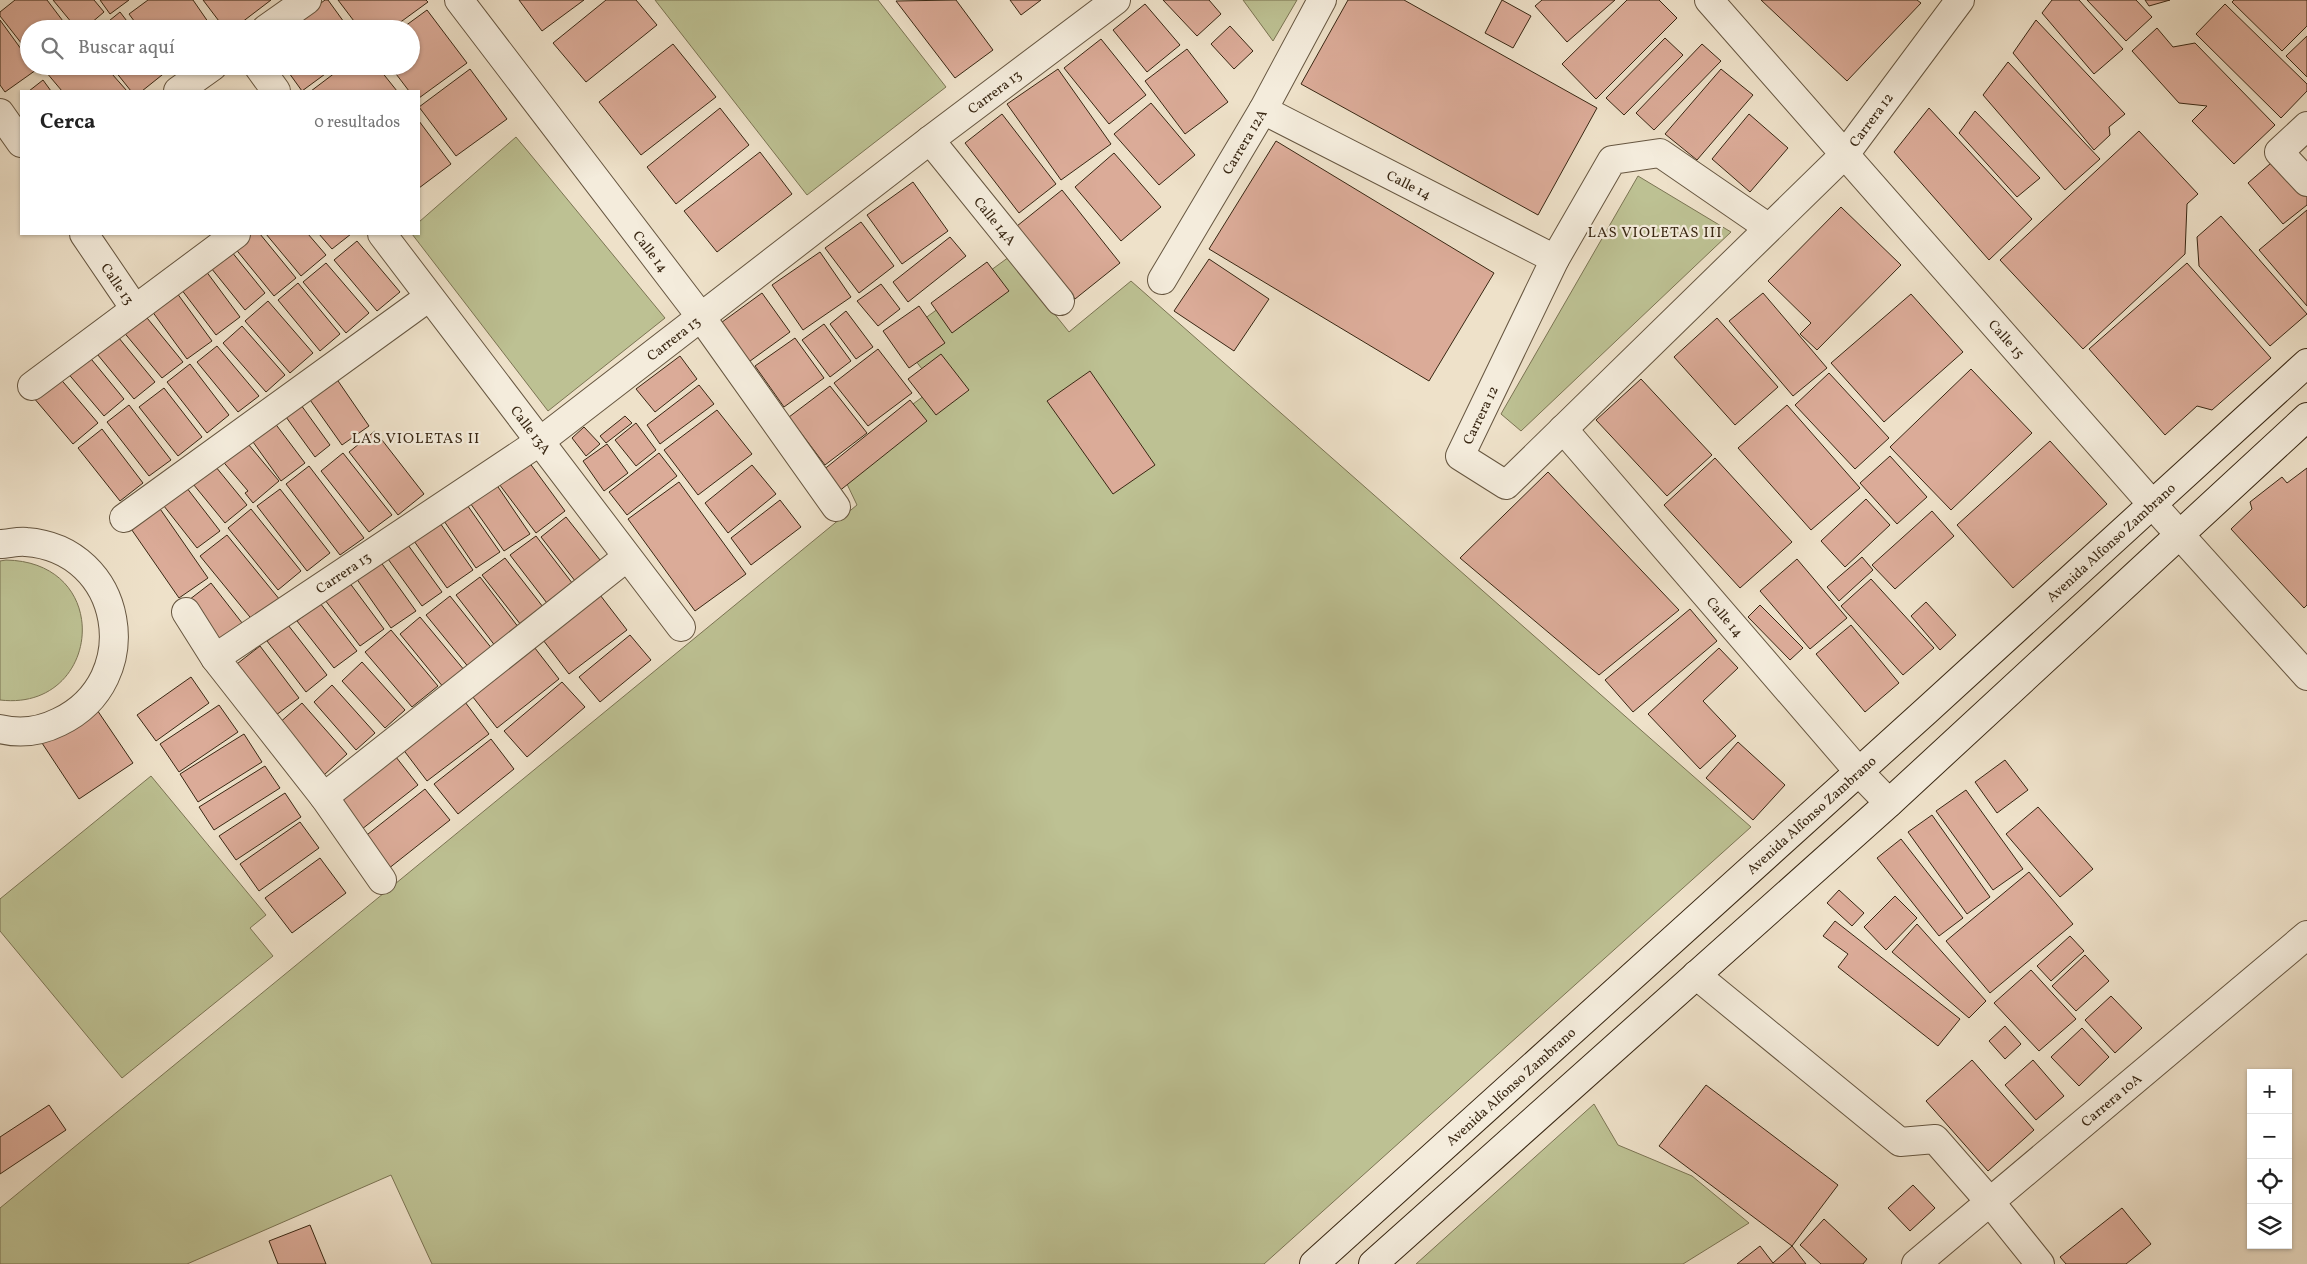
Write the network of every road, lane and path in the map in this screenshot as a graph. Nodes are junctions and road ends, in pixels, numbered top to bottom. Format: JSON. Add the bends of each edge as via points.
{"nodes":[{"id":1,"x":307,"y":0,"type":"edge"},
{"id":2,"x":458,"y":0,"type":"edge"},
{"id":3,"x":1116,"y":0,"type":"edge"},
{"id":4,"x":1322,"y":0,"type":"edge"},
{"id":5,"x":1709,"y":0,"type":"edge"},
{"id":6,"x":1960,"y":0,"type":"edge"},
{"id":7,"x":279,"y":20,"type":"edge"},
{"id":8,"x":201,"y":75,"type":"edge"},
{"id":9,"x":264,"y":75,"type":"edge"},
{"id":10,"x":179,"y":90,"type":"edge"},
{"id":11,"x":275,"y":90,"type":"edge"},
{"id":12,"x":1263,"y":110,"type":"junction"},
{"id":13,"x":0,"y":113,"type":"edge"},
{"id":14,"x":2307,"y":126,"type":"edge"},
{"id":15,"x":930,"y":140,"type":"junction"},
{"id":16,"x":20,"y":142,"type":"edge"},
{"id":17,"x":1846,"y":153,"type":"junction"},
{"id":18,"x":2307,"y":182,"type":"edge"},
{"id":19,"x":1769,"y":228,"type":"junction"},
{"id":20,"x":85,"y":235,"type":"edge"},
{"id":21,"x":235,"y":235,"type":"edge"},
{"id":22,"x":383,"y":235,"type":"edge"},
{"id":23,"x":1555,"y":259,"type":"junction"},
{"id":24,"x":1162,"y":280,"type":"dead end"},
{"id":25,"x":429,"y":297,"type":"junction"},
{"id":26,"x":1060,"y":302,"type":"dead end"},
{"id":27,"x":135,"y":309,"type":"junction"},
{"id":28,"x":701,"y":317,"type":"junction"},
{"id":29,"x":2307,"y":363,"type":"edge"},
{"id":30,"x":32,"y":386,"type":"dead end"},
{"id":31,"x":2307,"y":417,"type":"edge"},
{"id":32,"x":1563,"y":429,"type":"junction"},
{"id":33,"x":539,"y":442,"type":"junction"},
{"id":34,"x":2152,"y":504,"type":"junction"},
{"id":35,"x":836,"y":508,"type":"dead end"},
{"id":36,"x":124,"y":518,"type":"dead end"},
{"id":37,"x":2180,"y":534,"type":"junction"},
{"id":38,"x":0,"y":544,"type":"edge"},
{"id":39,"x":627,"y":557,"type":"junction"},
{"id":40,"x":186,"y":612,"type":"dead end"},
{"id":41,"x":680,"y":627,"type":"dead end"},
{"id":42,"x":215,"y":658,"type":"junction"},
{"id":43,"x":2307,"y":676,"type":"edge"},
{"id":44,"x":0,"y":729,"type":"edge"},
{"id":45,"x":1859,"y":772,"type":"junction"},
{"id":46,"x":324,"y":797,"type":"junction"},
{"id":47,"x":1888,"y":803,"type":"junction"},
{"id":48,"x":382,"y":880,"type":"dead end"},
{"id":49,"x":2307,"y":935,"type":"edge"},
{"id":50,"x":1696,"y":975,"type":"junction"},
{"id":51,"x":1991,"y":1203,"type":"junction"},
{"id":52,"x":1314,"y":1264,"type":"edge"},
{"id":53,"x":1373,"y":1264,"type":"edge"},
{"id":54,"x":1916,"y":1264,"type":"edge"},
{"id":55,"x":2040,"y":1264,"type":"edge"}],
"edges":[{"from":1,"to":7,"type":"street"},
{"from":2,"to":28,"type":"street","name":"Calle 14"},
{"from":3,"to":15,"type":"street","name":"Carrera 13"},
{"from":4,"to":12,"type":"street","name":"Carrera 12A"},
{"from":5,"to":17,"type":"street","name":"Calle 15"},
{"from":6,"to":17,"type":"street","name":"Carrera 12"},
{"from":8,"to":10,"type":"street"},
{"from":9,"to":11,"type":"street"},
{"from":12,"to":23,"type":"street","name":"Calle 14"},
{"from":12,"to":24,"type":"street","name":"Carrera 12A"},
{"from":13,"to":16,"type":"street"},
{"from":14,"to":18,"type":"street","via":[[2279,152]]},
{"from":15,"to":26,"type":"street","name":"Calle 14A"},
{"from":15,"to":28,"type":"street","name":"Carrera 13"},
{"from":17,"to":19,"type":"street","name":"Carrera 12"},
{"from":17,"to":34,"type":"street","name":"Calle 15"},
{"from":19,"to":23,"type":"street","name":"Carrera 12","via":[[1660,153],[1612,160]]},
{"from":19,"to":32,"type":"street","name":"Carrera 12"},
{"from":20,"to":27,"type":"street","name":"Calle 13"},
{"from":21,"to":27,"type":"street"},
{"from":22,"to":25,"type":"street","name":"Calle 13A"},
{"from":23,"to":32,"type":"street","name":"Carrera 12","via":[[1460,456],[1506,485]]},
{"from":25,"to":33,"type":"street","name":"Calle 13A"},
{"from":25,"to":36,"type":"street"},
{"from":27,"to":30,"type":"street"},
{"from":28,"to":33,"type":"street","name":"Carrera 13"},
{"from":28,"to":35,"type":"street","name":"Calle 14"},
{"from":29,"to":34,"type":"street","name":"Avenida Alfonso Zambrano"},
{"from":31,"to":37,"type":"street"},
{"from":32,"to":45,"type":"street","name":"Calle 14"},
{"from":33,"to":39,"type":"street","name":"Calle 13A"},
{"from":33,"to":42,"type":"street","name":"Carrera 13"},
{"from":34,"to":37,"type":"street","name":"Calle 15"},
{"from":34,"to":45,"type":"street","name":"Avenida Alfonso Zambrano"},
{"from":37,"to":43,"type":"street","name":"Calle 15"},
{"from":37,"to":47,"type":"street"},
{"from":38,"to":44,"type":"street","via":[[26,542],[59,550],[86,568],[106,595],[115,627],[113,660],[99,690],[76,714],[46,729],[13,732]]},
{"from":39,"to":41,"type":"street","name":"Calle 13A"},
{"from":39,"to":46,"type":"street"},
{"from":40,"to":42,"type":"street"},
{"from":42,"to":46,"type":"street"},
{"from":45,"to":47,"type":"street","name":"Calle 14"},
{"from":45,"to":52,"type":"street","name":"Avenida Alfonso Zambrano"},
{"from":46,"to":48,"type":"street"},
{"from":47,"to":50,"type":"street"},
{"from":49,"to":51,"type":"street","name":"Carrera 10A"},
{"from":50,"to":51,"type":"street","via":[[1900,1142],[1935,1139]]},
{"from":50,"to":53,"type":"street"},
{"from":51,"to":54,"type":"street","name":"Carrera 10A"},
{"from":51,"to":55,"type":"street"}]}
